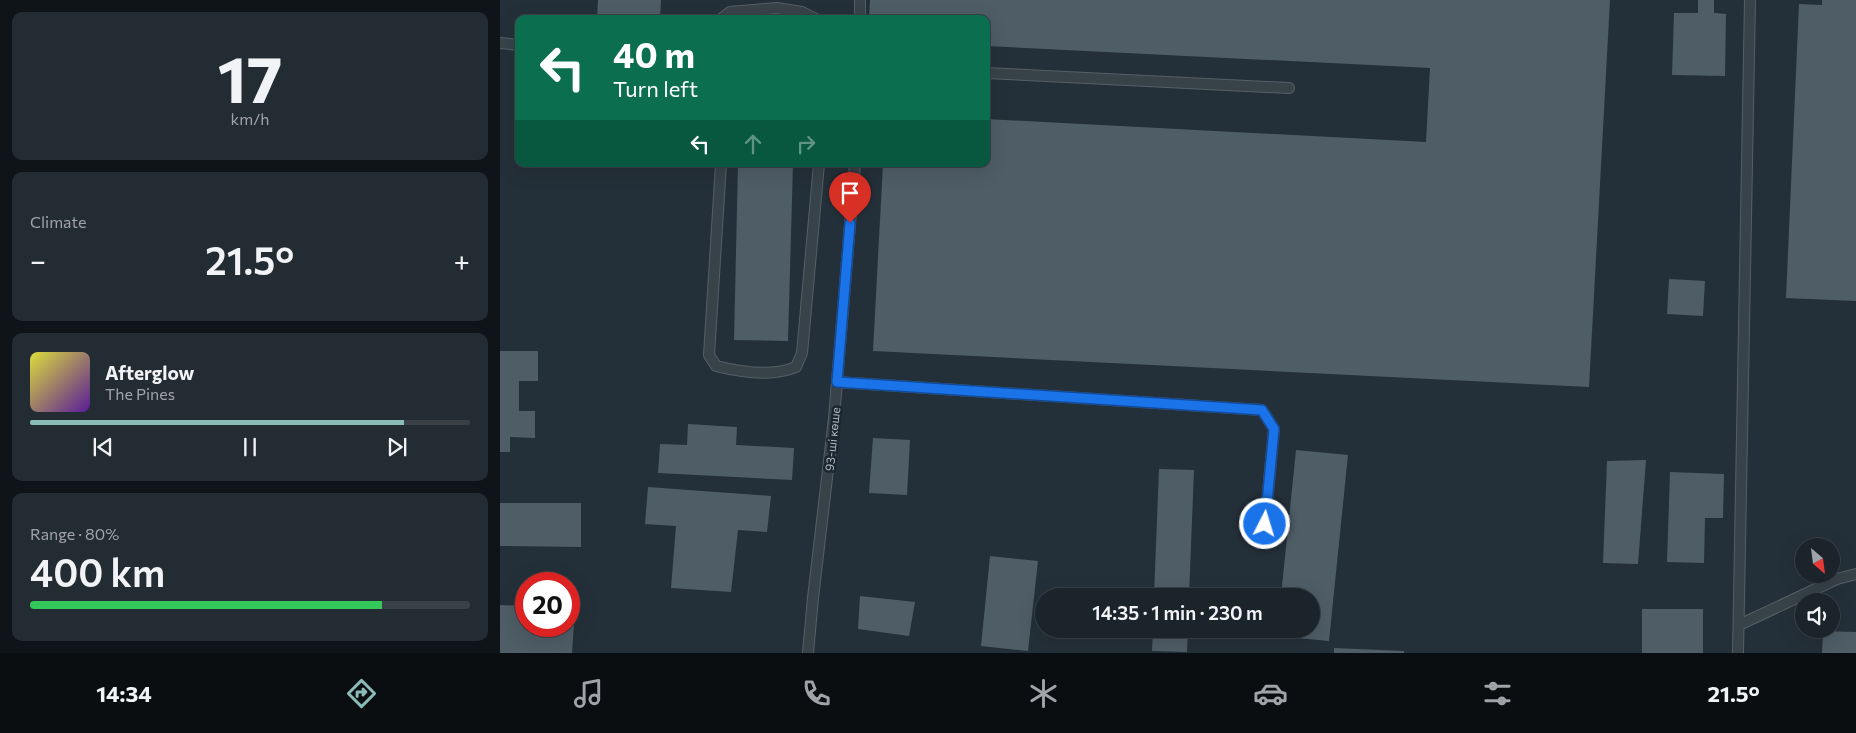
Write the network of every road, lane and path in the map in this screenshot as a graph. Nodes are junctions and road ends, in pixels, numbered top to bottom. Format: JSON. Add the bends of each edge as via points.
{"nodes":[{"id":1,"x":860,"y":0,"type":"edge"},
{"id":2,"x":1750,"y":0,"type":"edge"},
{"id":3,"x":738,"y":15,"type":"edge"},
{"id":4,"x":808,"y":15,"type":"edge"},
{"id":5,"x":860,"y":15,"type":"edge"},
{"id":6,"x":500,"y":43,"type":"edge"},
{"id":7,"x":515,"y":45,"type":"edge"},
{"id":8,"x":990,"y":73,"type":"edge"},
{"id":9,"x":1289,"y":88,"type":"dead end"},
{"id":10,"x":721,"y":167,"type":"edge"},
{"id":11,"x":819,"y":167,"type":"edge"},
{"id":12,"x":854,"y":167,"type":"edge"},
{"id":13,"x":837,"y":382,"type":"junction"},
{"id":14,"x":1265,"y":524,"type":"dead end"},
{"id":15,"x":1856,"y":574,"type":"edge"},
{"id":16,"x":1739,"y":625,"type":"junction"},
{"id":17,"x":808,"y":653,"type":"edge"},
{"id":18,"x":1738,"y":653,"type":"edge"}],
"edges":[{"from":1,"to":5,"type":"lane"},
{"from":2,"to":16,"type":"lane"},
{"from":3,"to":4,"type":"lane","via":[[778,8]]},
{"from":6,"to":7,"type":"lane"},
{"from":8,"to":9,"type":"lane"},
{"from":10,"to":11,"type":"lane","via":[[709,355],[716,366],[774,373],[796,368],[802,353]]},
{"from":12,"to":13,"type":"lane","name":"93-ші көше"},
{"from":13,"to":14,"type":"lane","via":[[1262,410],[1274,429]]},
{"from":13,"to":17,"type":"lane","name":"93-ші көше"},
{"from":15,"to":16,"type":"lane","via":[[1837,579]]},
{"from":16,"to":18,"type":"lane"}]}
